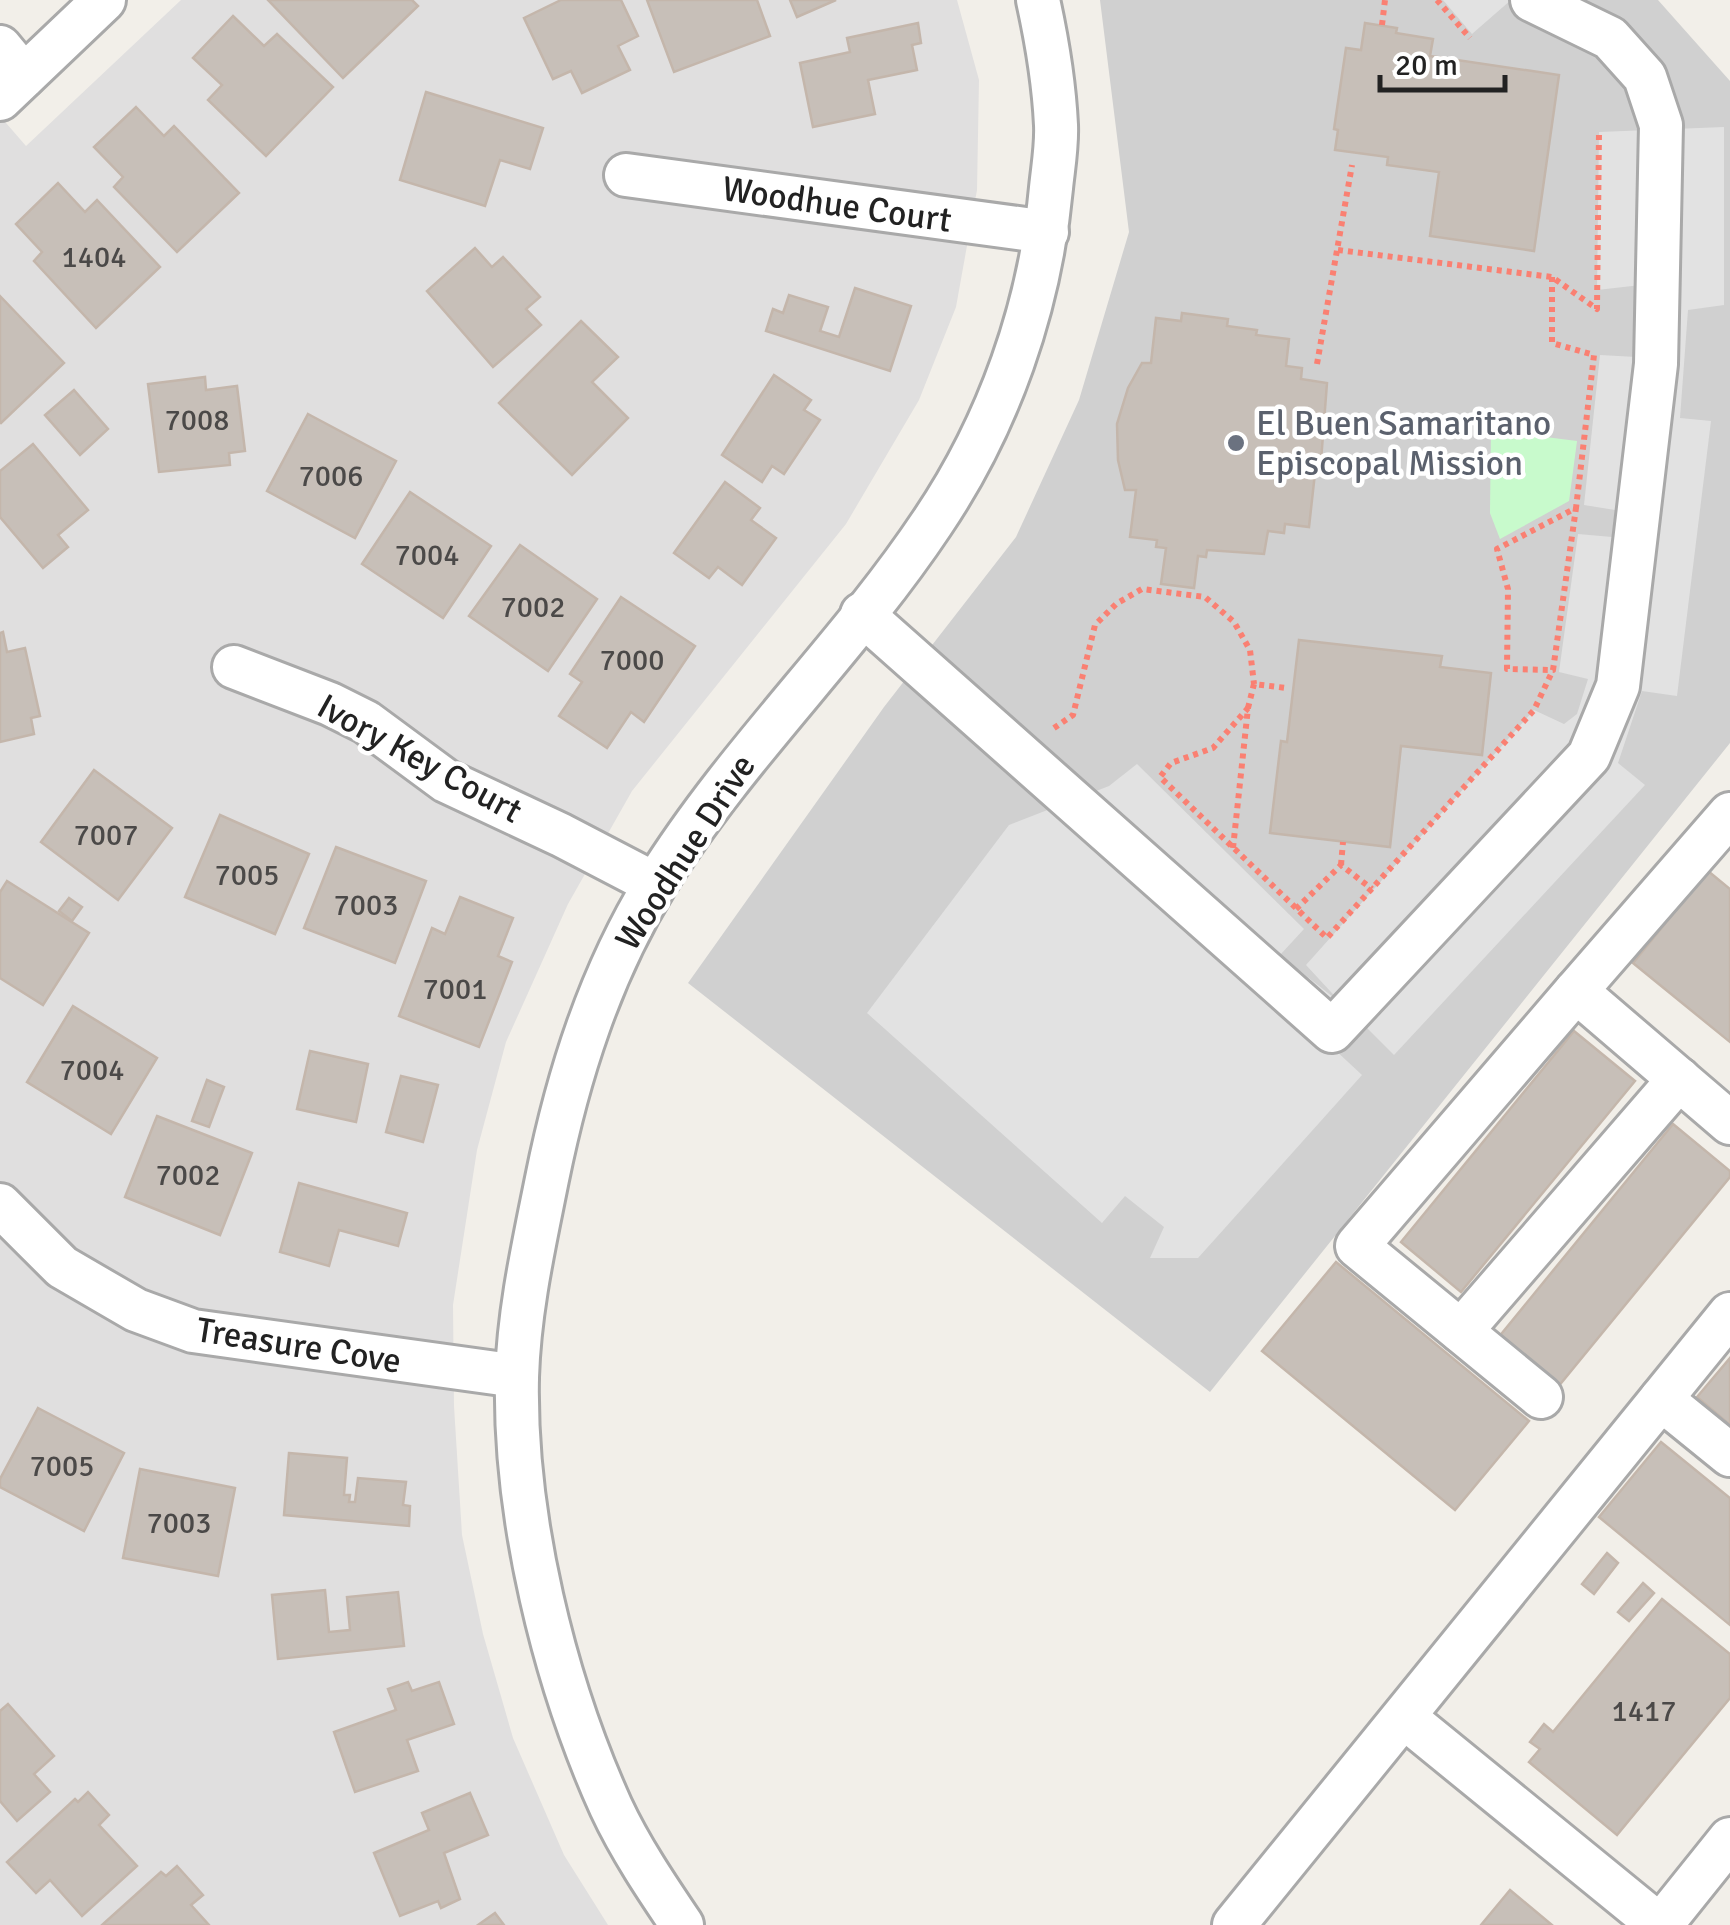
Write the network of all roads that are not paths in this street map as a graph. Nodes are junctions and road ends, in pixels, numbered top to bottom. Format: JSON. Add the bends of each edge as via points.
{"nodes":[{"id":1,"x":104,"y":0,"type":"edge"},
{"id":2,"x":1038,"y":0,"type":"edge"},
{"id":3,"x":1532,"y":0,"type":"edge"},
{"id":4,"x":8,"y":74,"type":"edge"},
{"id":5,"x":626,"y":176,"type":"dead end"},
{"id":6,"x":1047,"y":232,"type":"junction"},
{"id":7,"x":862,"y":614,"type":"junction"},
{"id":8,"x":234,"y":666,"type":"dead end"},
{"id":9,"x":1725,"y":831,"type":"edge"},
{"id":10,"x":655,"y":884,"type":"junction"},
{"id":11,"x":1576,"y":991,"type":"junction"},
{"id":12,"x":1679,"y":1079,"type":"junction"},
{"id":13,"x":1730,"y":1124,"type":"edge"},
{"id":14,"x":0,"y":1205,"type":"edge"},
{"id":15,"x":1730,"y":1314,"type":"edge"},
{"id":16,"x":1461,"y":1331,"type":"junction"},
{"id":17,"x":517,"y":1376,"type":"junction"},
{"id":18,"x":1542,"y":1397,"type":"dead end"},
{"id":19,"x":1660,"y":1400,"type":"junction"},
{"id":20,"x":1730,"y":1455,"type":"edge"},
{"id":21,"x":1404,"y":1716,"type":"junction"},
{"id":22,"x":1730,"y":1839,"type":"edge"},
{"id":23,"x":682,"y":1925,"type":"edge"},
{"id":24,"x":1234,"y":1925,"type":"edge"},
{"id":25,"x":1660,"y":1925,"type":"edge"}],
"edges":[{"from":1,"to":4,"type":"street"},
{"from":2,"to":6,"type":"street","name":"Woodhue Drive","via":[[1057,130]]},
{"from":3,"to":7,"type":"street","via":[[1610,38],[1646,77],[1661,125],[1656,364],[1618,686],[1589,756],[1332,1031]]},
{"from":5,"to":6,"type":"street","name":"Woodhue Court"},
{"from":6,"to":7,"type":"street","name":"Woodhue Drive","via":[[1013,367],[977,445],[933,523]]},
{"from":7,"to":10,"type":"street","name":"Woodhue Drive","via":[[718,791]]},
{"from":8,"to":10,"type":"street","name":"Ivory Key Court","via":[[366,722],[446,780]]},
{"from":9,"to":11,"type":"street"},
{"from":10,"to":17,"type":"street","name":"Woodhue Drive","via":[[615,956],[580,1043],[530,1263]]},
{"from":11,"to":12,"type":"street"},
{"from":11,"to":16,"type":"street","via":[[1357,1246]]},
{"from":12,"to":13,"type":"street"},
{"from":12,"to":16,"type":"street"},
{"from":14,"to":17,"type":"street","name":"Treasure Cove","via":[[62,1267],[136,1310],[192,1332]]},
{"from":15,"to":19,"type":"street"},
{"from":16,"to":18,"type":"street"},
{"from":17,"to":23,"type":"street","name":"Woodhue Drive","via":[[521,1464],[542,1600],[572,1704],[612,1810]]},
{"from":19,"to":20,"type":"street"},
{"from":19,"to":21,"type":"street"},
{"from":21,"to":24,"type":"street"},
{"from":21,"to":25,"type":"street"},
{"from":22,"to":25,"type":"street"}]}
